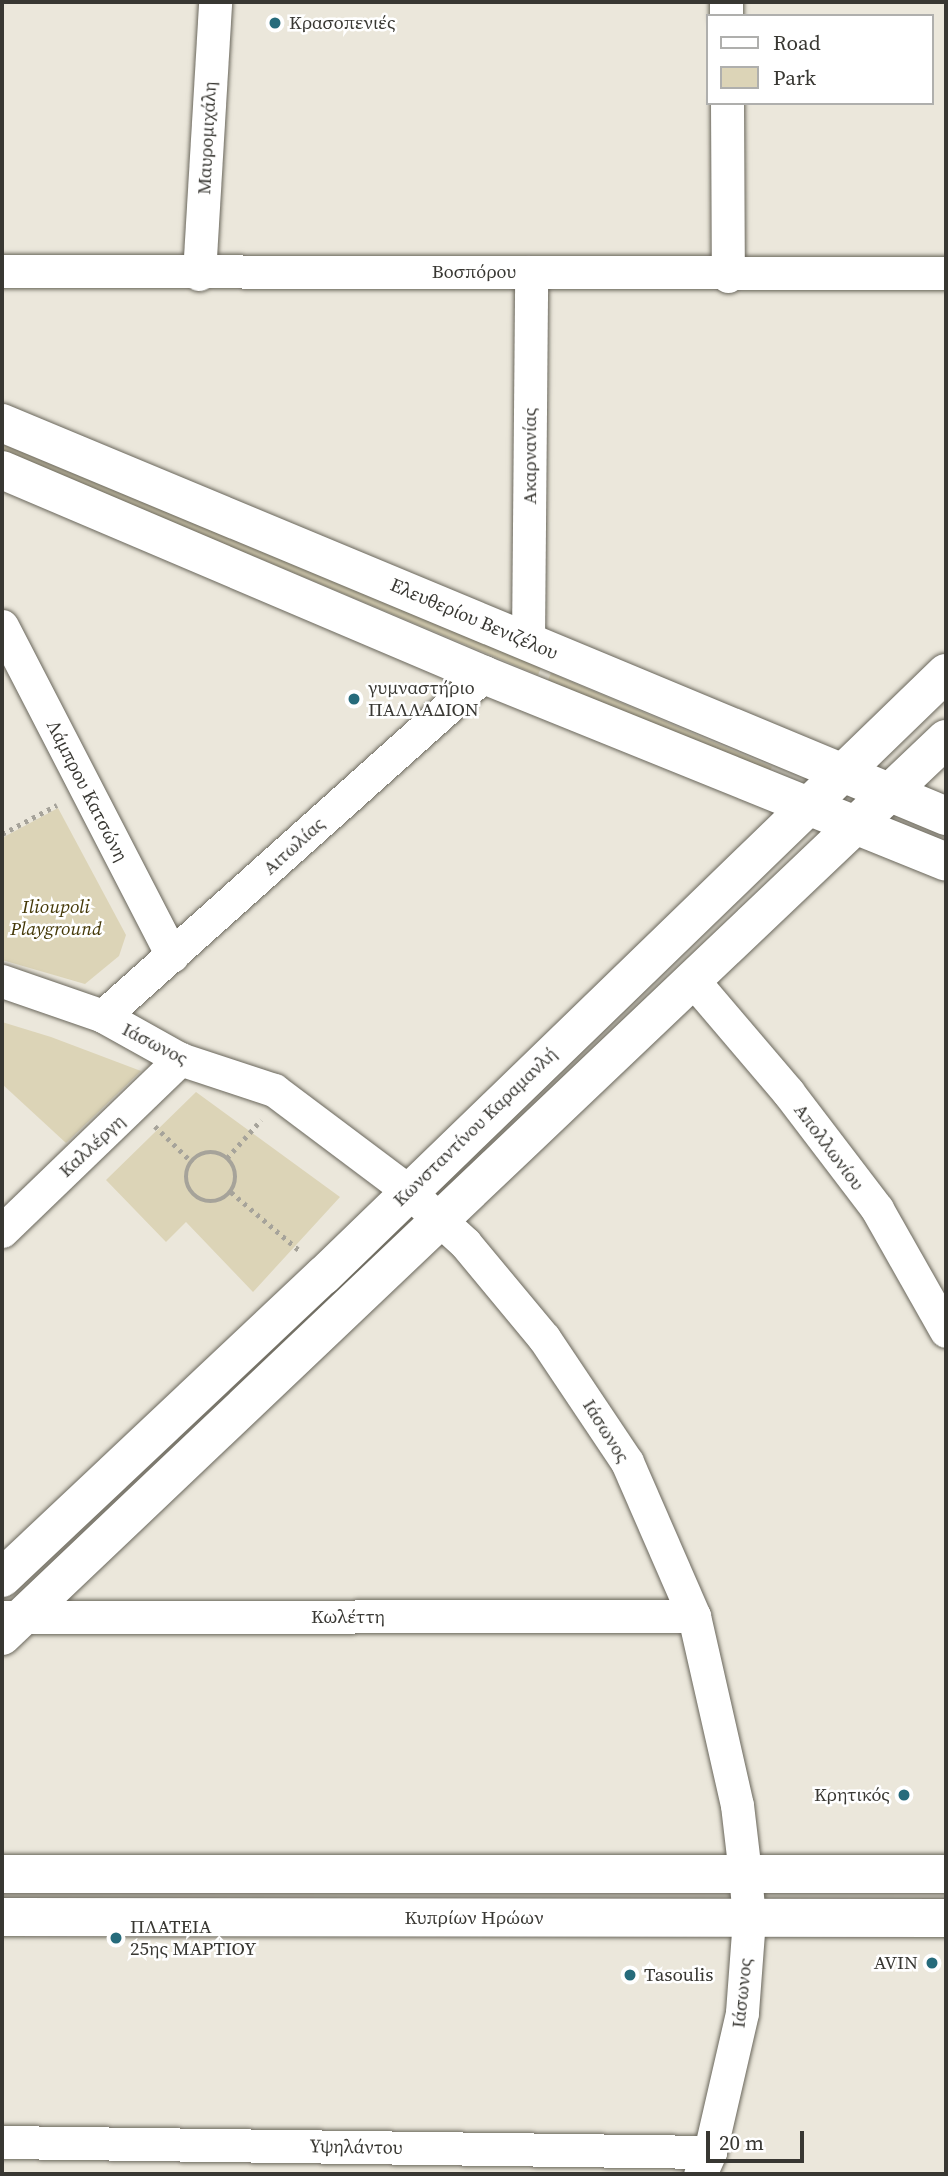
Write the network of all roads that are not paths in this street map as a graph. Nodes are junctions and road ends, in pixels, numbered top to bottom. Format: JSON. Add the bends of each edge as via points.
{"nodes":[{"id":1,"x":215,"y":2,"type":"edge"},
{"id":2,"x":727,"y":105,"type":"edge"},
{"id":3,"x":2,"y":271,"type":"edge"},
{"id":4,"x":531,"y":272,"type":"junction"},
{"id":5,"x":946,"y":273,"type":"edge"},
{"id":6,"x":199,"y":274,"type":"junction"},
{"id":7,"x":729,"y":276,"type":"junction"},
{"id":8,"x":2,"y":424,"type":"edge"},
{"id":9,"x":2,"y":470,"type":"edge"},
{"id":10,"x":2,"y":626,"type":"edge"},
{"id":11,"x":528,"y":641,"type":"junction"},
{"id":12,"x":946,"y":673,"type":"edge"},
{"id":13,"x":484,"y":675,"type":"junction"},
{"id":14,"x":946,"y":739,"type":"edge"},
{"id":15,"x":844,"y":774,"type":"junction"},
{"id":16,"x":889,"y":793,"type":"junction"},
{"id":17,"x":810,"y":807,"type":"junction"},
{"id":18,"x":946,"y":816,"type":"edge"},
{"id":19,"x":854,"y":823,"type":"junction"},
{"id":20,"x":946,"y":862,"type":"edge"},
{"id":21,"x":172,"y":956,"type":"junction"},
{"id":22,"x":691,"y":978,"type":"junction"},
{"id":23,"x":2,"y":981,"type":"edge"},
{"id":24,"x":103,"y":1016,"type":"junction"},
{"id":25,"x":180,"y":1059,"type":"junction"},
{"id":26,"x":407,"y":1190,"type":"junction"},
{"id":27,"x":440,"y":1217,"type":"junction"},
{"id":28,"x":2,"y":1231,"type":"edge"},
{"id":29,"x":946,"y":1329,"type":"edge"},
{"id":30,"x":2,"y":1578,"type":"edge"},
{"id":31,"x":694,"y":1616,"type":"junction"},
{"id":32,"x":8,"y":1624,"type":"edge"},
{"id":33,"x":745,"y":1873,"type":"junction"},
{"id":34,"x":2,"y":1874,"type":"edge"},
{"id":35,"x":946,"y":1874,"type":"edge"},
{"id":36,"x":2,"y":1917,"type":"edge"},
{"id":37,"x":946,"y":1918,"type":"edge"},
{"id":38,"x":749,"y":1919,"type":"junction"},
{"id":39,"x":2,"y":2142,"type":"edge"},
{"id":40,"x":705,"y":2163,"type":"edge"}],
"edges":[{"from":1,"to":6,"type":"street","name":"Μαυρομιχάλη"},
{"from":2,"to":7,"type":"street"},
{"from":3,"to":6,"type":"street","name":"Βοσπόρου"},
{"from":4,"to":6,"type":"street","name":"Βοσπόρου"},
{"from":4,"to":7,"type":"street","name":"Βοσπόρου"},
{"from":4,"to":11,"type":"street","name":"Ακαρνανίας"},
{"from":5,"to":7,"type":"street","name":"Βοσπόρου"},
{"from":8,"to":11,"type":"main road","name":"Ελευθερίου Βενιζέλου"},
{"from":9,"to":13,"type":"main road"},
{"from":10,"to":21,"type":"street","name":"Λάμπρου Κατσώνη"},
{"from":11,"to":15,"type":"main road","name":"Ελευθερίου Βενιζέλου"},
{"from":12,"to":15,"type":"main road","name":"Κωνσταντίνου Καραμανλή"},
{"from":13,"to":17,"type":"main road"},
{"from":13,"to":21,"type":"street","name":"Αιτωλίας"},
{"from":14,"to":16,"type":"main road"},
{"from":15,"to":16,"type":"main road","name":"Ελευθερίου Βενιζέλου"},
{"from":15,"to":17,"type":"main road","name":"Κωνσταντίνου Καραμανλή"},
{"from":16,"to":18,"type":"main road","name":"Ελευθερίου Βενιζέλου"},
{"from":16,"to":19,"type":"main road"},
{"from":17,"to":19,"type":"main road"},
{"from":17,"to":26,"type":"main road","name":"Κωνσταντίνου Καραμανλή"},
{"from":19,"to":20,"type":"main road"},
{"from":19,"to":22,"type":"main road"},
{"from":21,"to":24,"type":"street","name":"Αιτωλίας"},
{"from":22,"to":27,"type":"main road"},
{"from":22,"to":29,"type":"street","name":"Απολλωνίου","via":[[788,1092],[877,1209]]},
{"from":23,"to":24,"type":"street","name":"Ιάσωνος"},
{"from":24,"to":25,"type":"street","name":"Ιάσωνος"},
{"from":25,"to":26,"type":"street","name":"Ιάσωνος","via":[[274,1090]]},
{"from":25,"to":28,"type":"street","name":"Καλλέργη"},
{"from":26,"to":27,"type":"street","name":"Ιάσωνος"},
{"from":26,"to":30,"type":"main road","name":"Κωνσταντίνου Καραμανλή","via":[[323,1276]]},
{"from":27,"to":31,"type":"street","name":"Ιάσωνος","via":[[544,1338],[592,1406],[627,1462]]},
{"from":27,"to":32,"type":"main road"},
{"from":31,"to":32,"type":"street","name":"Κωλέττη"},
{"from":31,"to":33,"type":"street","name":"Ιάσωνος","via":[[737,1805]]},
{"from":33,"to":34,"type":"main road"},
{"from":33,"to":35,"type":"main road"},
{"from":33,"to":38,"type":"street","name":"Ιάσωνος"},
{"from":36,"to":38,"type":"main road","name":"Κυπρίων Ηρώων"},
{"from":37,"to":38,"type":"main road","name":"Κυπρίων Ηρώων"},
{"from":38,"to":40,"type":"street","name":"Ιάσωνος","via":[[742,2013]]},
{"from":39,"to":40,"type":"street","name":"Υψηλάντου"}]}
